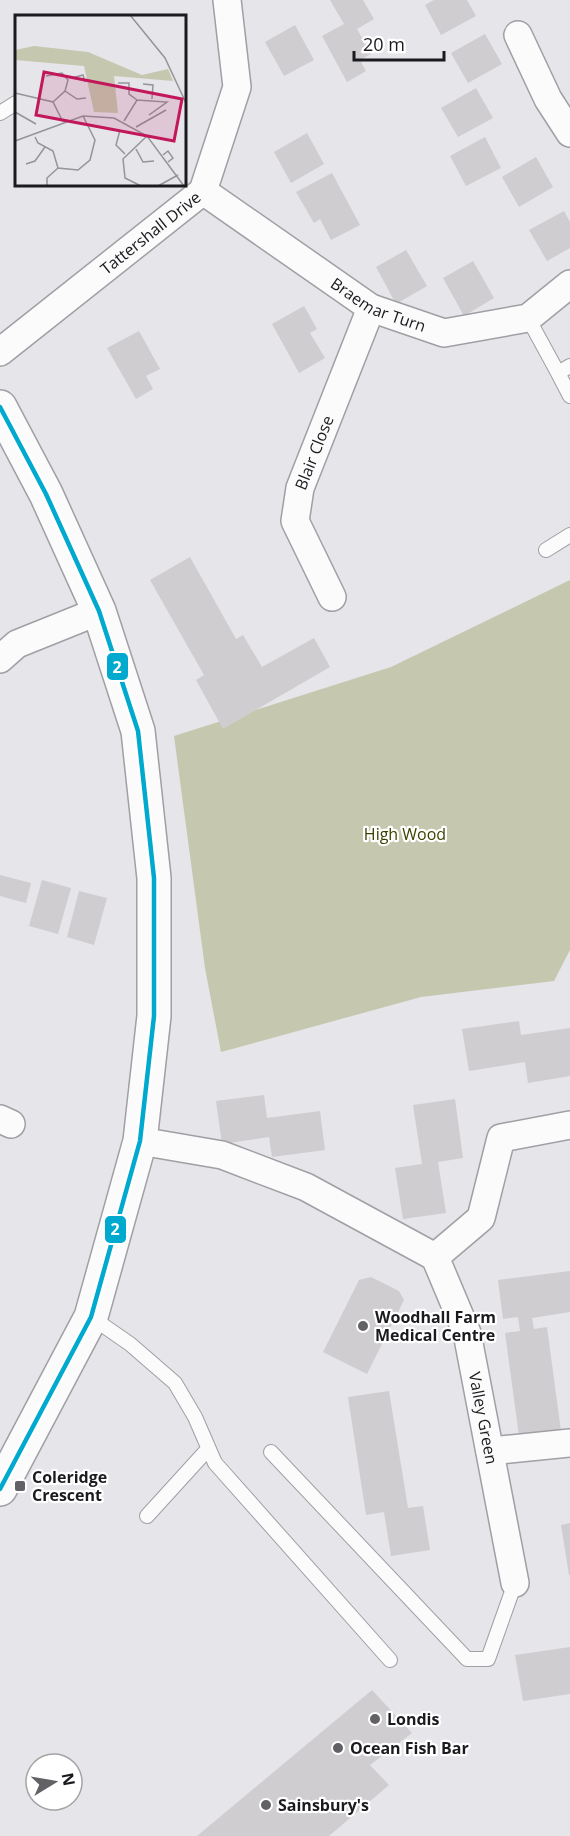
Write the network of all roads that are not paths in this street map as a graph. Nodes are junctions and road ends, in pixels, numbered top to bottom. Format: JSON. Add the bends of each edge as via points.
{"nodes":[{"id":1,"x":227,"y":0,"type":"edge"},
{"id":2,"x":518,"y":35,"type":"dead end"},
{"id":3,"x":15,"y":104,"type":"edge"},
{"id":4,"x":0,"y":113,"type":"edge"},
{"id":5,"x":570,"y":134,"type":"edge"},
{"id":6,"x":203,"y":190,"type":"junction"},
{"id":7,"x":570,"y":284,"type":"edge"},
{"id":8,"x":371,"y":308,"type":"junction"},
{"id":9,"x":528,"y":318,"type":"junction"},
{"id":10,"x":0,"y":352,"type":"edge"},
{"id":11,"x":564,"y":370,"type":"edge"},
{"id":12,"x":570,"y":396,"type":"edge"},
{"id":13,"x":0,"y":407,"type":"edge"},
{"id":14,"x":570,"y":535,"type":"edge"},
{"id":15,"x":546,"y":550,"type":"dead end"},
{"id":16,"x":332,"y":597,"type":"dead end"},
{"id":17,"x":99,"y":611,"type":"junction"},
{"id":18,"x":0,"y":659,"type":"edge"},
{"id":19,"x":570,"y":1125,"type":"edge"},
{"id":20,"x":141,"y":1141,"type":"junction"},
{"id":21,"x":435,"y":1257,"type":"junction"},
{"id":22,"x":90,"y":1317,"type":"junction"},
{"id":23,"x":570,"y":1443,"type":"edge"},
{"id":24,"x":208,"y":1449,"type":"junction"},
{"id":25,"x":490,"y":1451,"type":"junction"},
{"id":26,"x":271,"y":1452,"type":"dead end"},
{"id":27,"x":2,"y":1483,"type":"edge"},
{"id":28,"x":147,"y":1516,"type":"dead end"},
{"id":29,"x":516,"y":1583,"type":"joint"},
{"id":30,"x":390,"y":1660,"type":"dead end"}],
"edges":[{"from":1,"to":6,"type":"street","name":"Tattershall Drive","via":[[237,87]]},
{"from":2,"to":5,"type":"street","via":[[548,99]]},
{"from":3,"to":4,"type":"lane"},
{"from":6,"to":8,"type":"street","name":"Braemar Turn"},
{"from":6,"to":10,"type":"street","name":"Tattershall Drive"},
{"from":7,"to":9,"type":"street","name":"Braemar Turn"},
{"from":8,"to":9,"type":"street","name":"Braemar Turn","via":[[444,333]]},
{"from":8,"to":16,"type":"street","name":"Blair Close","via":[[300,488],[295,521]]},
{"from":9,"to":11,"type":"lane"},
{"from":11,"to":12,"type":"lane"},
{"from":13,"to":17,"type":"street","via":[[46,494]]},
{"from":14,"to":15,"type":"lane"},
{"from":17,"to":18,"type":"street","via":[[18,644]]},
{"from":17,"to":20,"type":"street","via":[[138,731],[154,874],[154,1016]]},
{"from":19,"to":21,"type":"street","via":[[501,1137],[481,1218]]},
{"from":20,"to":21,"type":"street","via":[[222,1155],[306,1187]]},
{"from":20,"to":22,"type":"street"},
{"from":21,"to":25,"type":"street","name":"Valley Green","via":[[467,1333]]},
{"from":22,"to":24,"type":"lane","via":[[130,1344],[175,1383]]},
{"from":22,"to":27,"type":"street"},
{"from":23,"to":25,"type":"street"},
{"from":24,"to":28,"type":"lane"},
{"from":24,"to":30,"type":"lane","via":[[215,1463]]},
{"from":25,"to":29,"type":"street","name":"Valley Green"},
{"from":26,"to":29,"type":"lane","via":[[467,1659],[488,1659]]}]}
